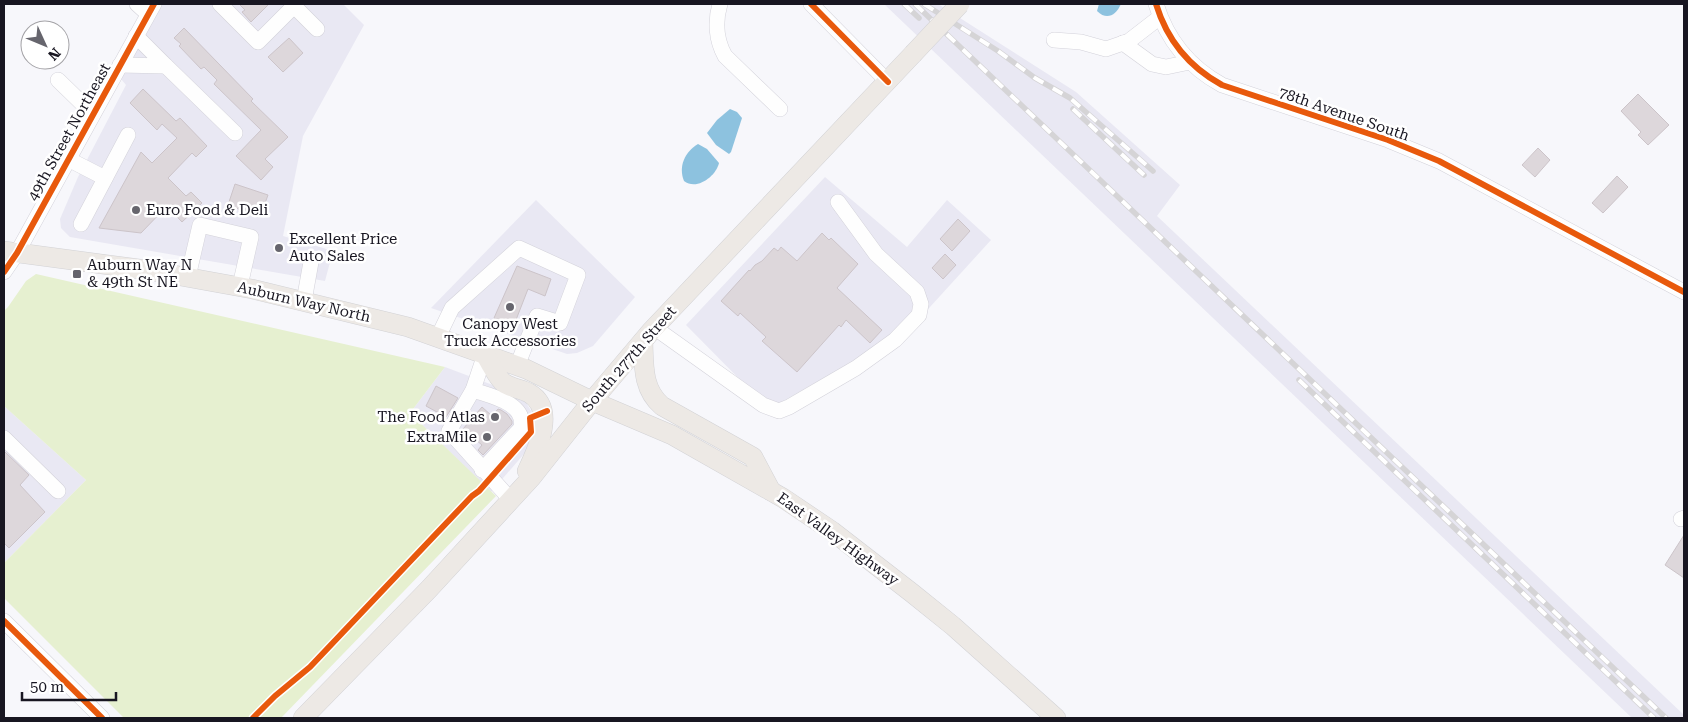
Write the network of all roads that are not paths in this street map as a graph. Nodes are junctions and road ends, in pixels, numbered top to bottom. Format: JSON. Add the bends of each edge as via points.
{"nodes":[{"id":1,"x":220,"y":4,"type":"edge"},
{"id":2,"x":720,"y":4,"type":"edge"},
{"id":3,"x":811,"y":4,"type":"edge"},
{"id":4,"x":960,"y":4,"type":"edge"},
{"id":5,"x":147,"y":7,"type":"edge"},
{"id":6,"x":1158,"y":10,"type":"edge"},
{"id":7,"x":317,"y":29,"type":"dead end"},
{"id":8,"x":136,"y":36,"type":"junction"},
{"id":9,"x":1054,"y":40,"type":"dead end"},
{"id":10,"x":1123,"y":43,"type":"junction"},
{"id":11,"x":1190,"y":62,"type":"junction"},
{"id":12,"x":120,"y":65,"type":"junction"},
{"id":13,"x":166,"y":66,"type":"junction"},
{"id":14,"x":58,"y":80,"type":"dead end"},
{"id":15,"x":888,"y":82,"type":"junction"},
{"id":16,"x":780,"y":109,"type":"dead end"},
{"id":17,"x":93,"y":114,"type":"junction"},
{"id":18,"x":235,"y":133,"type":"dead end"},
{"id":19,"x":128,"y":135,"type":"dead end"},
{"id":20,"x":68,"y":159,"type":"junction"},
{"id":21,"x":105,"y":178,"type":"junction"},
{"id":22,"x":838,"y":202,"type":"dead end"},
{"id":23,"x":81,"y":224,"type":"dead end"},
{"id":24,"x":10,"y":252,"type":"edge"},
{"id":25,"x":311,"y":262,"type":"dead end"},
{"id":26,"x":4,"y":272,"type":"edge"},
{"id":27,"x":188,"y":277,"type":"junction"},
{"id":28,"x":240,"y":286,"type":"junction"},
{"id":29,"x":1684,"y":292,"type":"edge"},
{"id":30,"x":304,"y":301,"type":"junction"},
{"id":31,"x":649,"y":334,"type":"junction"},
{"id":32,"x":438,"y":337,"type":"junction"},
{"id":33,"x":485,"y":354,"type":"junction"},
{"id":34,"x":517,"y":366,"type":"junction"},
{"id":35,"x":473,"y":390,"type":"junction"},
{"id":36,"x":592,"y":400,"type":"junction"},
{"id":37,"x":4,"y":438,"type":"edge"},
{"id":38,"x":482,"y":470,"type":"junction"},
{"id":39,"x":58,"y":490,"type":"dead end"},
{"id":40,"x":771,"y":491,"type":"junction"},
{"id":41,"x":513,"y":497,"type":"junction"},
{"id":42,"x":4,"y":621,"type":"edge"},
{"id":43,"x":102,"y":718,"type":"edge"},
{"id":44,"x":303,"y":718,"type":"edge"},
{"id":45,"x":1056,"y":718,"type":"edge"}],
"edges":[{"from":1,"to":7,"type":"street","via":[[258,42],[294,6]]},
{"from":2,"to":16,"type":"street","via":[[718,33],[725,56]]},
{"from":3,"to":15,"type":"street"},
{"from":4,"to":15,"type":"main road","name":"South 277th Street","bridge":true},
{"from":5,"to":8,"type":"street","name":"49th Street Northeast"},
{"from":6,"to":10,"type":"street","via":[[1129,41]]},
{"from":6,"to":11,"type":"street","name":"78th Avenue South","via":[[1174,45]]},
{"from":8,"to":12,"type":"street","name":"49th Street Northeast"},
{"from":8,"to":13,"type":"street"},
{"from":9,"to":10,"type":"street","via":[[1081,42],[1106,49]]},
{"from":10,"to":11,"type":"street","via":[[1152,64],[1166,67]]},
{"from":11,"to":29,"type":"street","name":"78th Avenue South","via":[[1222,85],[1388,140],[1439,162]]},
{"from":12,"to":13,"type":"street"},
{"from":12,"to":17,"type":"street","name":"49th Street Northeast"},
{"from":13,"to":18,"type":"street"},
{"from":14,"to":17,"type":"street"},
{"from":15,"to":31,"type":"main road","name":"South 277th Street"},
{"from":17,"to":20,"type":"street","name":"49th Street Northeast"},
{"from":19,"to":21,"type":"street"},
{"from":20,"to":21,"type":"street"},
{"from":20,"to":24,"type":"street","name":"49th Street Northeast"},
{"from":21,"to":23,"type":"street"},
{"from":22,"to":31,"type":"street","via":[[876,254],[917,292],[921,304],[919,315],[909,327],[856,368],[790,407],[779,410],[763,405]]},
{"from":24,"to":26,"type":"street","name":"49th Street Northeast"},
{"from":24,"to":27,"type":"main road","name":"Auburn Way North"},
{"from":25,"to":30,"type":"street"},
{"from":27,"to":28,"type":"main road","name":"Auburn Way North"},
{"from":27,"to":28,"type":"street","via":[[200,225],[252,236]]},
{"from":28,"to":30,"type":"main road","name":"Auburn Way North"},
{"from":30,"to":32,"type":"main road","name":"Auburn Way North"},
{"from":31,"to":36,"type":"main road","name":"South 277th Street"},
{"from":31,"to":40,"type":"main road","via":[[646,384],[655,400],[753,457]]},
{"from":32,"to":33,"type":"main road","name":"Auburn Way North"},
{"from":32,"to":34,"type":"street","via":[[452,308],[519,248],[578,275],[560,323],[537,316]]},
{"from":33,"to":34,"type":"main road","name":"Auburn Way North"},
{"from":33,"to":35,"type":"street"},
{"from":33,"to":41,"type":"main road","via":[[503,383],[530,394],[540,403],[543,412],[542,433],[536,452]]},
{"from":34,"to":36,"type":"main road","name":"Auburn Way North"},
{"from":35,"to":38,"type":"street","via":[[449,432]]},
{"from":35,"to":38,"type":"street","via":[[511,406],[522,423]]},
{"from":36,"to":40,"type":"main road","name":"East Valley Highway","via":[[672,435]]},
{"from":36,"to":41,"type":"main road","name":"South 277th Street"},
{"from":37,"to":39,"type":"street"},
{"from":38,"to":41,"type":"street"},
{"from":40,"to":45,"type":"main road","name":"East Valley Highway","via":[[832,532],[912,593]]},
{"from":41,"to":44,"type":"main road","name":"South 277th Street"},
{"from":42,"to":43,"type":"street"}]}
